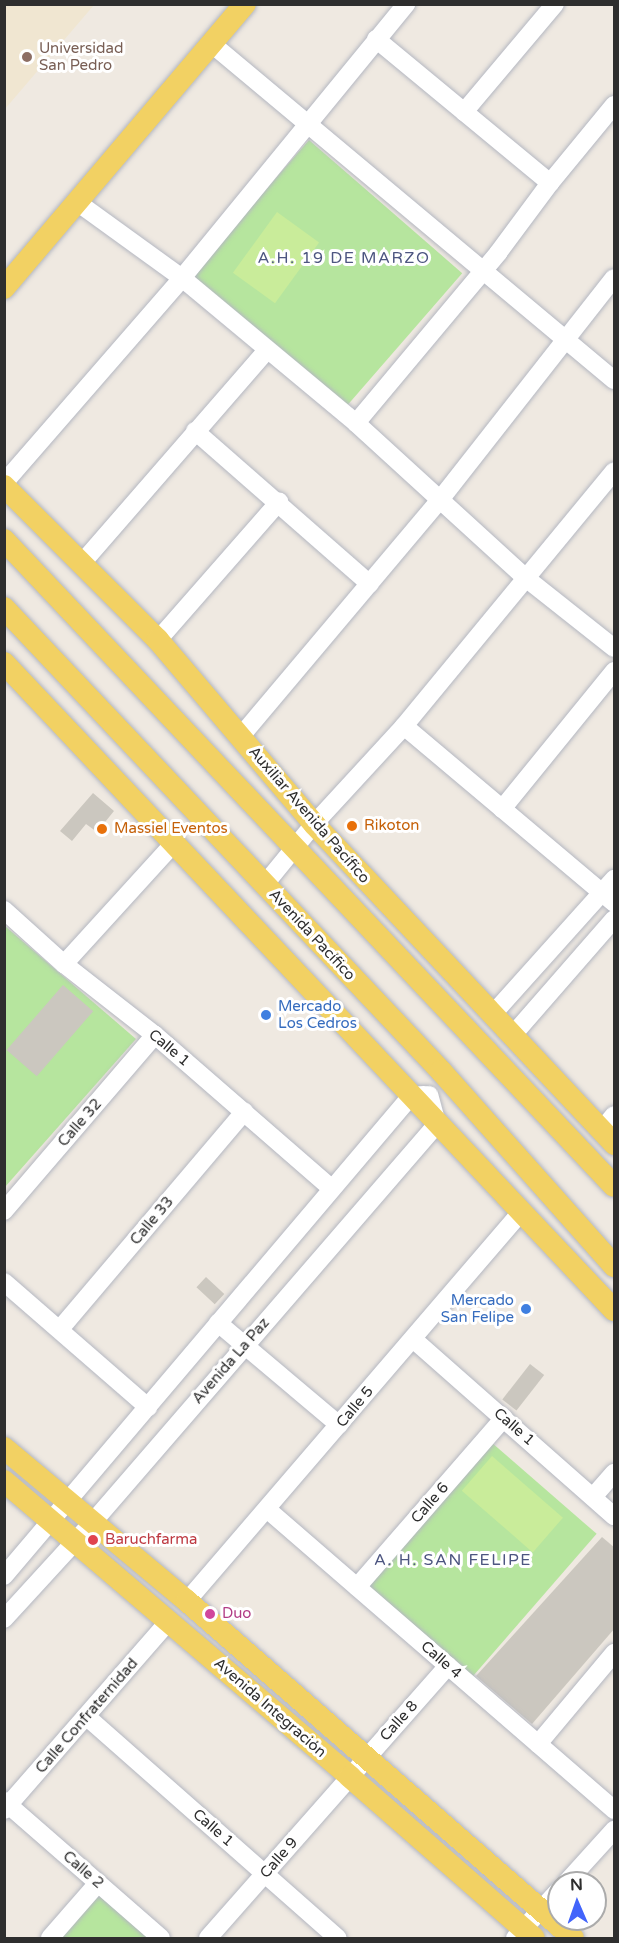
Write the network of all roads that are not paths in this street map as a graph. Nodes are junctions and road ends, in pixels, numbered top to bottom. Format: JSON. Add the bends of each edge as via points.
{"nodes":[{"id":1,"x":245,"y":4,"type":"edge"},
{"id":2,"x":406,"y":4,"type":"edge"},
{"id":3,"x":555,"y":4,"type":"edge"},
{"id":4,"x":376,"y":39,"type":"junction"},
{"id":5,"x":212,"y":44,"type":"junction"},
{"id":6,"x":615,"y":105,"type":"edge"},
{"id":7,"x":464,"y":112,"type":"junction"},
{"id":8,"x":309,"y":125,"type":"junction"},
{"id":9,"x":550,"y":183,"type":"junction"},
{"id":10,"x":77,"y":202,"type":"junction"},
{"id":11,"x":482,"y":269,"type":"junction"},
{"id":12,"x":183,"y":278,"type":"junction"},
{"id":13,"x":615,"y":278,"type":"edge"},
{"id":14,"x":4,"y":288,"type":"edge"},
{"id":15,"x":564,"y":341,"type":"junction"},
{"id":16,"x":267,"y":350,"type":"junction"},
{"id":17,"x":615,"y":380,"type":"edge"},
{"id":18,"x":356,"y":423,"type":"junction"},
{"id":19,"x":195,"y":431,"type":"junction"},
{"id":20,"x":615,"y":471,"type":"edge"},
{"id":21,"x":4,"y":484,"type":"edge"},
{"id":22,"x":439,"y":501,"type":"junction"},
{"id":23,"x":279,"y":502,"type":"junction"},
{"id":24,"x":4,"y":540,"type":"edge"},
{"id":25,"x":82,"y":563,"type":"junction"},
{"id":26,"x":527,"y":579,"type":"junction"},
{"id":27,"x":369,"y":584,"type":"junction"},
{"id":28,"x":4,"y":608,"type":"edge"},
{"id":29,"x":158,"y":640,"type":"junction"},
{"id":30,"x":615,"y":648,"type":"edge"},
{"id":31,"x":4,"y":663,"type":"edge"},
{"id":32,"x":615,"y":671,"type":"edge"},
{"id":33,"x":404,"y":726,"type":"junction"},
{"id":34,"x":241,"y":736,"type":"junction"},
{"id":35,"x":502,"y":809,"type":"junction"},
{"id":36,"x":314,"y":824,"type":"junction"},
{"id":37,"x":174,"y":843,"type":"junction"},
{"id":38,"x":294,"y":848,"type":"junction"},
{"id":39,"x":265,"y":884,"type":"junction"},
{"id":40,"x":611,"y":892,"type":"edge"},
{"id":41,"x":4,"y":910,"type":"edge"},
{"id":42,"x":615,"y":919,"type":"edge"},
{"id":43,"x":64,"y":964,"type":"junction"},
{"id":44,"x":492,"y":1015,"type":"junction"},
{"id":45,"x":156,"y":1035,"type":"junction"},
{"id":46,"x":512,"y":1036,"type":"junction"},
{"id":47,"x":441,"y":1071,"type":"junction"},
{"id":48,"x":420,"y":1096,"type":"junction"},
{"id":49,"x":244,"y":1112,"type":"junction"},
{"id":50,"x":436,"y":1124,"type":"junction"},
{"id":51,"x":610,"y":1129,"type":"edge"},
{"id":52,"x":615,"y":1186,"type":"edge"},
{"id":53,"x":331,"y":1188,"type":"junction"},
{"id":54,"x":4,"y":1212,"type":"edge"},
{"id":55,"x":521,"y":1212,"type":"junction"},
{"id":56,"x":615,"y":1266,"type":"edge"},
{"id":57,"x":4,"y":1282,"type":"edge"},
{"id":58,"x":615,"y":1310,"type":"edge"},
{"id":59,"x":218,"y":1323,"type":"junction"},
{"id":60,"x":60,"y":1329,"type":"junction"},
{"id":61,"x":413,"y":1339,"type":"junction"},
{"id":62,"x":246,"y":1344,"type":"junction"},
{"id":63,"x":148,"y":1407,"type":"junction"},
{"id":64,"x":504,"y":1418,"type":"junction"},
{"id":65,"x":339,"y":1425,"type":"junction"},
{"id":66,"x":4,"y":1448,"type":"edge"},
{"id":67,"x":615,"y":1473,"type":"edge"},
{"id":68,"x":4,"y":1481,"type":"edge"},
{"id":69,"x":593,"y":1497,"type":"junction"},
{"id":70,"x":68,"y":1502,"type":"junction"},
{"id":71,"x":268,"y":1510,"type":"junction"},
{"id":72,"x":615,"y":1516,"type":"edge"},
{"id":73,"x":51,"y":1522,"type":"junction"},
{"id":74,"x":93,"y":1522,"type":"junction"},
{"id":75,"x":75,"y":1542,"type":"junction"},
{"id":76,"x":4,"y":1576,"type":"edge"},
{"id":77,"x":357,"y":1587,"type":"junction"},
{"id":78,"x":187,"y":1601,"type":"junction"},
{"id":79,"x":4,"y":1619,"type":"edge"},
{"id":80,"x":169,"y":1621,"type":"junction"},
{"id":81,"x":615,"y":1653,"type":"edge"},
{"id":82,"x":448,"y":1666,"type":"junction"},
{"id":83,"x":87,"y":1717,"type":"junction"},
{"id":84,"x":538,"y":1744,"type":"junction"},
{"id":85,"x":367,"y":1757,"type":"junction"},
{"id":86,"x":350,"y":1777,"type":"junction"},
{"id":87,"x":6,"y":1805,"type":"edge"},
{"id":88,"x":615,"y":1810,"type":"edge"},
{"id":89,"x":615,"y":1830,"type":"edge"},
{"id":90,"x":577,"y":1871,"type":"edge"},
{"id":91,"x":265,"y":1874,"type":"junction"},
{"id":92,"x":98,"y":1883,"type":"junction"},
{"id":93,"x":547,"y":1903,"type":"edge"},
{"id":94,"x":541,"y":1910,"type":"junction"},
{"id":95,"x":524,"y":1935,"type":"edge"},
{"id":96,"x":50,"y":1938,"type":"edge"},
{"id":97,"x":161,"y":1938,"type":"edge"},
{"id":98,"x":208,"y":1938,"type":"edge"},
{"id":99,"x":338,"y":1938,"type":"edge"},
{"id":100,"x":573,"y":1938,"type":"edge"}],
"edges":[{"from":1,"to":5,"type":"main road"},
{"from":2,"to":4,"type":"street"},
{"from":3,"to":7,"type":"street"},
{"from":4,"to":7,"type":"street"},
{"from":4,"to":8,"type":"street"},
{"from":5,"to":8,"type":"street"},
{"from":5,"to":10,"type":"main road"},
{"from":6,"to":9,"type":"street"},
{"from":7,"to":9,"type":"street"},
{"from":8,"to":11,"type":"street"},
{"from":8,"to":12,"type":"street"},
{"from":9,"to":11,"type":"street"},
{"from":10,"to":12,"type":"street"},
{"from":10,"to":14,"type":"main road"},
{"from":11,"to":15,"type":"street"},
{"from":11,"to":18,"type":"street"},
{"from":12,"to":16,"type":"street"},
{"from":12,"to":21,"type":"street"},
{"from":13,"to":15,"type":"street"},
{"from":15,"to":17,"type":"street"},
{"from":15,"to":22,"type":"street"},
{"from":16,"to":18,"type":"street"},
{"from":16,"to":19,"type":"street"},
{"from":18,"to":22,"type":"street"},
{"from":19,"to":23,"type":"street"},
{"from":19,"to":25,"type":"street"},
{"from":20,"to":26,"type":"street"},
{"from":21,"to":25,"type":"main road","name":"Auxiliar Avenida Pacífico"},
{"from":22,"to":26,"type":"street"},
{"from":22,"to":27,"type":"street"},
{"from":23,"to":27,"type":"street"},
{"from":23,"to":29,"type":"street"},
{"from":24,"to":38,"type":"main road"},
{"from":25,"to":29,"type":"main road","name":"Auxiliar Avenida Pacífico"},
{"from":26,"to":30,"type":"street"},
{"from":26,"to":33,"type":"street"},
{"from":27,"to":34,"type":"street"},
{"from":28,"to":39,"type":"main road","name":"Avenida Pacífico"},
{"from":29,"to":34,"type":"main road","name":"Auxiliar Avenida Pacífico"},
{"from":31,"to":37,"type":"main road"},
{"from":32,"to":35,"type":"street"},
{"from":33,"to":35,"type":"street"},
{"from":33,"to":36,"type":"street"},
{"from":34,"to":36,"type":"main road","name":"Auxiliar Avenida Pacífico"},
{"from":35,"to":40,"type":"street"},
{"from":36,"to":38,"type":"street"},
{"from":36,"to":44,"type":"main road","name":"Auxiliar Avenida Pacífico"},
{"from":37,"to":43,"type":"street"},
{"from":37,"to":48,"type":"main road"},
{"from":38,"to":39,"type":"street"},
{"from":38,"to":52,"type":"main road"},
{"from":39,"to":47,"type":"main road","name":"Avenida Pacífico"},
{"from":40,"to":44,"type":"street"},
{"from":41,"to":43,"type":"street","name":"Calle 1"},
{"from":42,"to":46,"type":"street"},
{"from":43,"to":45,"type":"street","name":"Calle 1"},
{"from":44,"to":46,"type":"main road","name":"Auxiliar Avenida Pacífico"},
{"from":45,"to":49,"type":"street","name":"Calle 1"},
{"from":45,"to":54,"type":"street","name":"Calle 32"},
{"from":46,"to":51,"type":"main road","name":"Auxiliar Avenida Pacífico"},
{"from":47,"to":48,"type":"street"},
{"from":47,"to":56,"type":"main road","name":"Avenida Pacífico"},
{"from":48,"to":50,"type":"main road"},
{"from":48,"to":53,"type":"street"},
{"from":49,"to":53,"type":"street","name":"Calle 1"},
{"from":49,"to":60,"type":"street","name":"Calle 33"},
{"from":50,"to":55,"type":"main road"},
{"from":50,"to":62,"type":"street","name":"Avenida La Paz"},
{"from":53,"to":59,"type":"street"},
{"from":55,"to":58,"type":"main road"},
{"from":55,"to":61,"type":"street","name":"Calle 5"},
{"from":57,"to":60,"type":"street"},
{"from":59,"to":62,"type":"street"},
{"from":59,"to":63,"type":"street"},
{"from":60,"to":63,"type":"street"},
{"from":61,"to":64,"type":"street","name":"Calle 1"},
{"from":61,"to":65,"type":"street","name":"Calle 5"},
{"from":62,"to":65,"type":"street"},
{"from":62,"to":74,"type":"street","name":"Avenida La Paz"},
{"from":63,"to":70,"type":"street"},
{"from":64,"to":69,"type":"street","name":"Calle 1"},
{"from":64,"to":77,"type":"street","name":"Calle 6"},
{"from":65,"to":71,"type":"street","name":"Calle 5"},
{"from":66,"to":70,"type":"main road"},
{"from":67,"to":69,"type":"street"},
{"from":68,"to":73,"type":"main road","name":"Avenida Integración"},
{"from":69,"to":72,"type":"street","name":"Calle 1"},
{"from":70,"to":73,"type":"street"},
{"from":70,"to":74,"type":"main road"},
{"from":71,"to":77,"type":"street","name":"Calle 4"},
{"from":71,"to":78,"type":"street","name":"Calle 5"},
{"from":73,"to":75,"type":"main road","name":"Avenida Integración"},
{"from":73,"to":76,"type":"street"},
{"from":74,"to":75,"type":"street","name":"Avenida La Paz"},
{"from":74,"to":78,"type":"main road"},
{"from":75,"to":79,"type":"street","name":"Avenida La Paz"},
{"from":75,"to":80,"type":"main road","name":"Avenida Integración"},
{"from":77,"to":82,"type":"street","name":"Calle 4"},
{"from":78,"to":85,"type":"main road"},
{"from":80,"to":83,"type":"street","name":"Calle Confraternidad"},
{"from":80,"to":86,"type":"main road","name":"Avenida Integración"},
{"from":81,"to":84,"type":"street"},
{"from":82,"to":84,"type":"street","name":"Calle 4"},
{"from":82,"to":85,"type":"street","name":"Calle 8"},
{"from":83,"to":87,"type":"street","name":"Calle Confraternidad"},
{"from":83,"to":91,"type":"street","name":"Calle 1"},
{"from":84,"to":88,"type":"street","name":"Calle 4"},
{"from":85,"to":86,"type":"street","name":"Calle 8"},
{"from":85,"to":94,"type":"main road"},
{"from":86,"to":91,"type":"street","name":"Calle 9"},
{"from":86,"to":95,"type":"main road","name":"Avenida Integración"},
{"from":87,"to":92,"type":"street","name":"Calle 2"},
{"from":89,"to":90,"type":"street"},
{"from":91,"to":98,"type":"street","name":"Calle 9"},
{"from":91,"to":99,"type":"street","name":"Calle 1"},
{"from":92,"to":96,"type":"street"},
{"from":92,"to":97,"type":"street","name":"Calle 2"},
{"from":93,"to":94,"type":"street"},
{"from":94,"to":95,"type":"street"},
{"from":94,"to":100,"type":"main road"}]}
